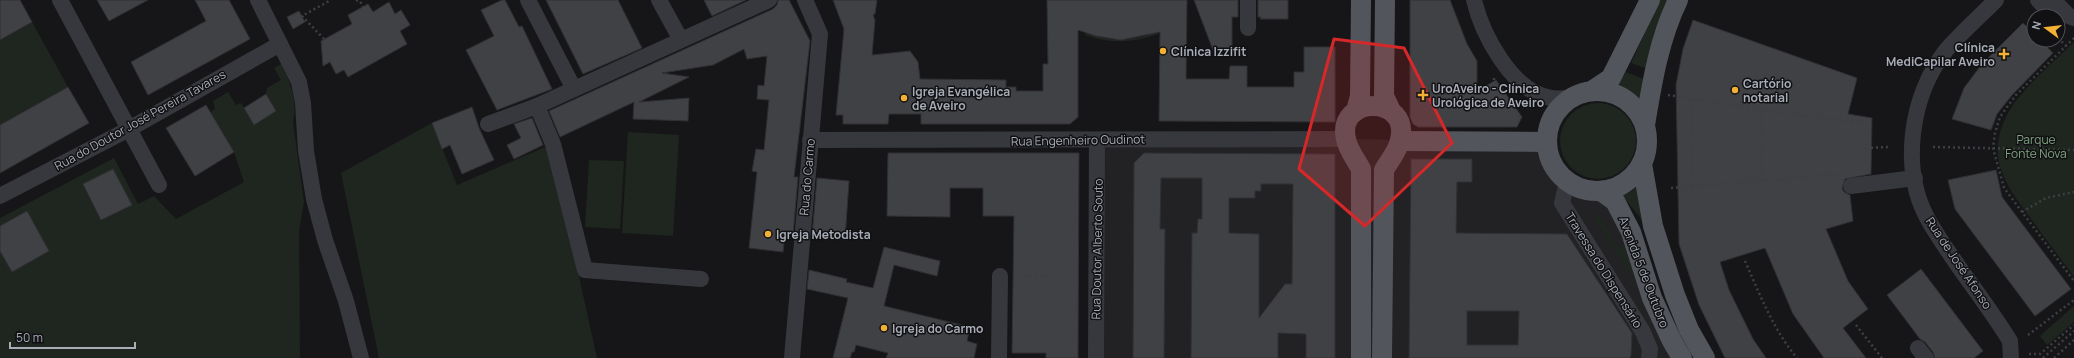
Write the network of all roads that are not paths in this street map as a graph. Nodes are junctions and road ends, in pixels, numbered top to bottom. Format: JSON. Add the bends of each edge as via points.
{"nodes":[{"id":1,"x":60,"y":0,"type":"edge"},
{"id":2,"x":258,"y":0,"type":"edge"},
{"id":3,"x":528,"y":0,"type":"edge"},
{"id":4,"x":659,"y":0,"type":"edge"},
{"id":5,"x":768,"y":0,"type":"edge"},
{"id":6,"x":805,"y":0,"type":"edge"},
{"id":7,"x":1248,"y":0,"type":"edge"},
{"id":8,"x":1361,"y":0,"type":"edge"},
{"id":9,"x":1385,"y":0,"type":"edge"},
{"id":10,"x":1474,"y":0,"type":"edge"},
{"id":11,"x":1650,"y":0,"type":"edge"},
{"id":12,"x":1678,"y":0,"type":"edge"},
{"id":13,"x":1996,"y":0,"type":"edge"},
{"id":14,"x":2038,"y":0,"type":"edge"},
{"id":15,"x":2053,"y":0,"type":"edge"},
{"id":16,"x":2046,"y":8,"type":"edge"},
{"id":17,"x":2061,"y":8,"type":"edge"},
{"id":18,"x":2066,"y":13,"type":"edge"},
{"id":19,"x":1248,"y":28,"type":"dead end"},
{"id":20,"x":2066,"y":28,"type":"edge"},
{"id":21,"x":681,"y":40,"type":"junction"},
{"id":22,"x":280,"y":44,"type":"junction"},
{"id":23,"x":574,"y":89,"type":"junction"},
{"id":24,"x":1593,"y":90,"type":"junction"},
{"id":25,"x":1569,"y":98,"type":"junction"},
{"id":26,"x":537,"y":106,"type":"junction"},
{"id":27,"x":1356,"y":111,"type":"junction"},
{"id":28,"x":1391,"y":111,"type":"junction"},
{"id":29,"x":488,"y":124,"type":"dead end"},
{"id":30,"x":1645,"y":125,"type":"junction"},
{"id":31,"x":129,"y":129,"type":"junction"},
{"id":32,"x":810,"y":140,"type":"junction"},
{"id":33,"x":1098,"y":140,"type":"junction"},
{"id":34,"x":1546,"y":142,"type":"junction"},
{"id":35,"x":1349,"y":146,"type":"junction"},
{"id":36,"x":1397,"y":147,"type":"junction"},
{"id":37,"x":1642,"y":164,"type":"junction"},
{"id":38,"x":1915,"y":178,"type":"junction"},
{"id":39,"x":1847,"y":180,"type":"road end"},
{"id":40,"x":1567,"y":182,"type":"junction"},
{"id":41,"x":159,"y":186,"type":"dead end"},
{"id":42,"x":1601,"y":191,"type":"junction"},
{"id":43,"x":0,"y":196,"type":"edge"},
{"id":44,"x":1000,"y":276,"type":"road end"},
{"id":45,"x":701,"y":279,"type":"dead end"},
{"id":46,"x":361,"y":358,"type":"edge"},
{"id":47,"x":792,"y":358,"type":"edge"},
{"id":48,"x":999,"y":358,"type":"edge"},
{"id":49,"x":1096,"y":358,"type":"edge"},
{"id":50,"x":1360,"y":358,"type":"edge"},
{"id":51,"x":1382,"y":358,"type":"edge"},
{"id":52,"x":1649,"y":358,"type":"edge"},
{"id":53,"x":1682,"y":358,"type":"edge"},
{"id":54,"x":1705,"y":358,"type":"edge"},
{"id":55,"x":2011,"y":358,"type":"edge"}],
"edges":[{"from":1,"to":31,"type":"street"},
{"from":2,"to":22,"type":"street"},
{"from":3,"to":23,"type":"street"},
{"from":4,"to":21,"type":"street"},
{"from":5,"to":21,"type":"street"},
{"from":6,"to":32,"type":"street","name":"Rua do Carmo","via":[[820,34]]},
{"from":7,"to":19,"type":"street"},
{"from":8,"to":27,"type":"main road","via":[[1360,96]]},
{"from":9,"to":28,"type":"main road","via":[[1384,96]]},
{"from":10,"to":25,"type":"street","via":[[1490,43],[1512,74],[1531,89],[1550,98]]},
{"from":11,"to":24,"type":"main road","via":[[1611,78]]},
{"from":12,"to":30,"type":"main road","via":[[1669,19],[1653,76]]},
{"from":13,"to":38,"type":"street","name":"Rua de José Afonso","via":[[1947,50],[1926,84],[1914,118],[1912,147]]},
{"from":14,"to":16,"type":"street"},
{"from":15,"to":17,"type":"street"},
{"from":18,"to":20,"type":"street","via":[[2069,16]]},
{"from":21,"to":23,"type":"street"},
{"from":22,"to":31,"type":"street","name":"Rua do Doutor José Pereira Tavares"},
{"from":22,"to":46,"type":"street","via":[[295,72],[301,92],[306,150],[314,199]]},
{"from":23,"to":26,"type":"street"},
{"from":24,"to":25,"type":"main road"},
{"from":24,"to":30,"type":"main road","via":[[1610,92],[1625,99],[1638,110]]},
{"from":25,"to":34,"type":"main road","via":[[1557,110],[1549,125]]},
{"from":26,"to":29,"type":"street"},
{"from":26,"to":45,"type":"street","via":[[553,144],[586,270]]},
{"from":27,"to":28,"type":"main road","via":[[1364,106],[1373,105]]},
{"from":27,"to":35,"type":"main road","via":[[1347,124]]},
{"from":28,"to":36,"type":"main road","via":[[1400,125]]},
{"from":30,"to":37,"type":"main road","via":[[1646,152]]},
{"from":31,"to":41,"type":"street"},
{"from":31,"to":43,"type":"street","name":"Rua do Doutor José Pereira Tavares"},
{"from":32,"to":33,"type":"street","name":"Rua Engenheiro Oudinot"},
{"from":32,"to":47,"type":"street","name":"Rua do Carmo"},
{"from":33,"to":35,"type":"street","name":"Rua Engenheiro Oudinot"},
{"from":33,"to":49,"type":"street","name":"Rua Doutor Alberto Souto"},
{"from":34,"to":36,"type":"main road"},
{"from":34,"to":40,"type":"main road","via":[[1549,157],[1556,171]]},
{"from":35,"to":36,"type":"main road","via":[[1359,158],[1368,161],[1381,160]]},
{"from":35,"to":50,"type":"main road","via":[[1361,170]]},
{"from":36,"to":51,"type":"main road","via":[[1384,170]]},
{"from":37,"to":42,"type":"main road","via":[[1617,187]]},
{"from":37,"to":54,"type":"main road","name":"Avenida 5 de Outubro","via":[[1653,226],[1675,295],[1689,330]]},
{"from":38,"to":39,"type":"street"},
{"from":38,"to":55,"type":"street","name":"Rua de José Afonso","via":[[1917,193],[1929,222],[2010,341]]},
{"from":40,"to":42,"type":"main road","via":[[1589,191]]},
{"from":40,"to":52,"type":"street","name":"Travessa do Dispensário","via":[[1562,203],[1643,332],[1650,349]]},
{"from":42,"to":53,"type":"main road","name":"Avenida 5 de Outubro","via":[[1615,201],[1631,232],[1652,298]]},
{"from":44,"to":48,"type":"street"}]}
